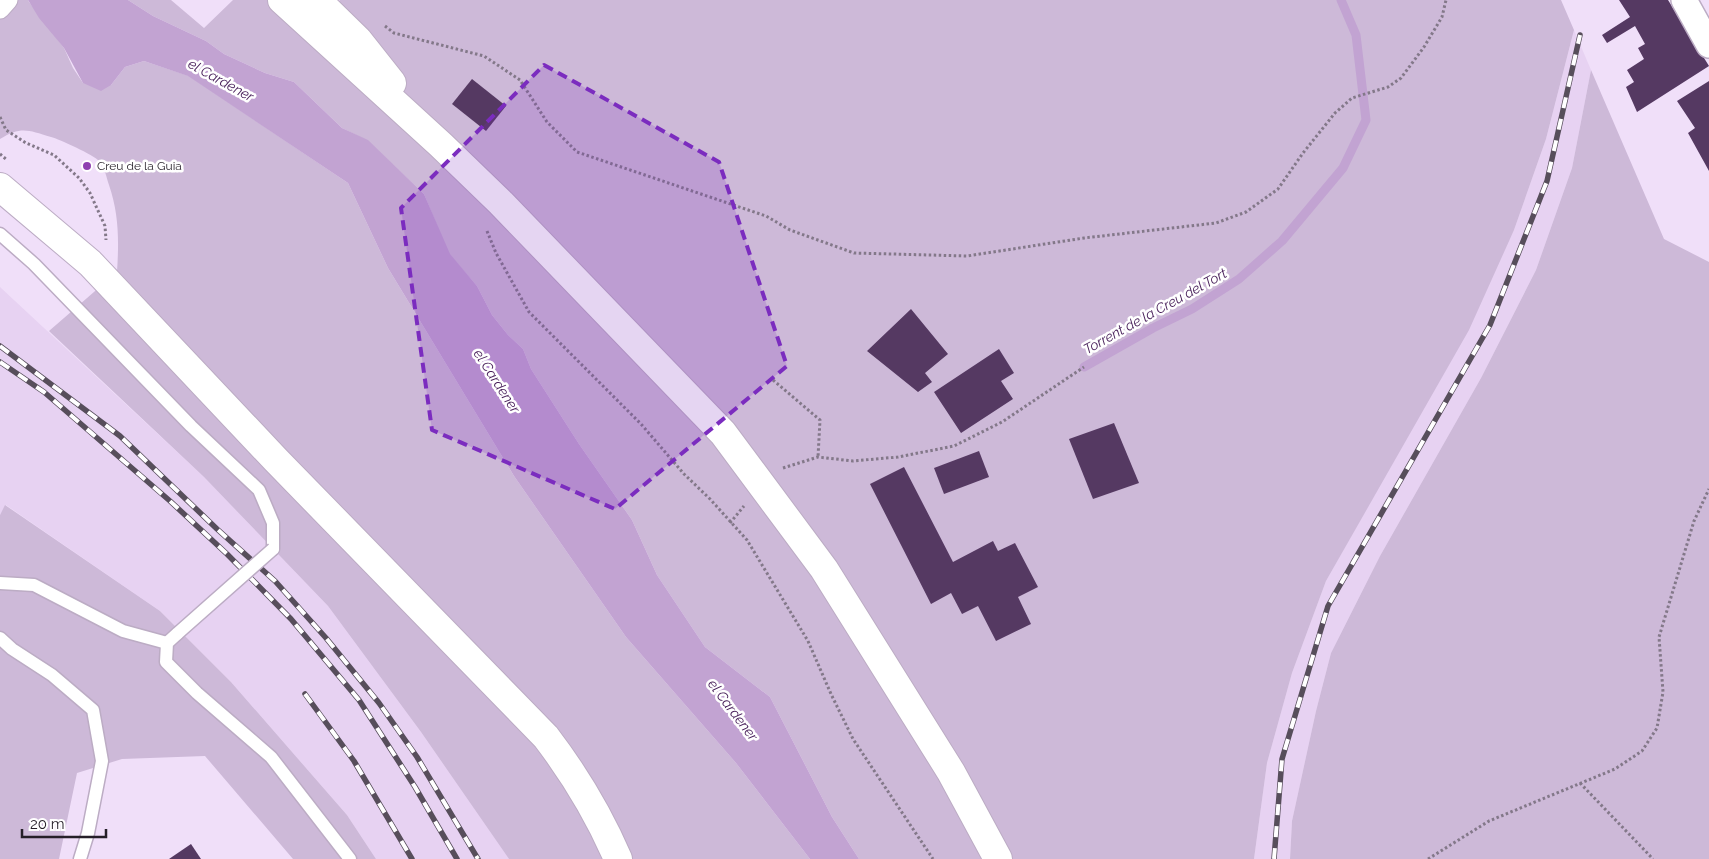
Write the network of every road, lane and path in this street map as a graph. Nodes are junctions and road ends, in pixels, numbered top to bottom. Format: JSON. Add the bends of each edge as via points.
{"nodes":[{"id":1,"x":8,"y":0,"type":"edge"},
{"id":2,"x":282,"y":0,"type":"edge"},
{"id":3,"x":317,"y":0,"type":"edge"},
{"id":4,"x":1446,"y":0,"type":"edge"},
{"id":5,"x":1684,"y":0,"type":"edge"},
{"id":6,"x":0,"y":9,"type":"edge"},
{"id":7,"x":380,"y":23,"type":"dead end"},
{"id":8,"x":1709,"y":45,"type":"edge"},
{"id":9,"x":0,"y":117,"type":"edge"},
{"id":10,"x":441,"y":145,"type":"junction"},
{"id":11,"x":0,"y":186,"type":"edge"},
{"id":12,"x":487,"y":230,"type":"dead end"},
{"id":13,"x":0,"y":234,"type":"edge"},
{"id":14,"x":103,"y":277,"type":"junction"},
{"id":15,"x":1084,"y":367,"type":"dead end"},
{"id":16,"x":773,"y":380,"type":"dead end"},
{"id":17,"x":818,"y":457,"type":"junction"},
{"id":18,"x":754,"y":476,"type":"junction"},
{"id":19,"x":1709,"y":489,"type":"edge"},
{"id":20,"x":0,"y":583,"type":"edge"},
{"id":21,"x":0,"y":638,"type":"edge"},
{"id":22,"x":167,"y":643,"type":"junction"},
{"id":23,"x":6,"y":650,"type":"edge"},
{"id":24,"x":1580,"y":783,"type":"junction"},
{"id":25,"x":80,"y":859,"type":"edge"},
{"id":26,"x":350,"y":859,"type":"edge"},
{"id":27,"x":618,"y":859,"type":"edge"},
{"id":28,"x":933,"y":859,"type":"edge"},
{"id":29,"x":998,"y":859,"type":"edge"},
{"id":30,"x":1428,"y":859,"type":"edge"},
{"id":31,"x":1653,"y":859,"type":"edge"}],
"edges":[{"from":1,"to":6,"type":"street"},
{"from":2,"to":10,"type":"main road"},
{"from":3,"to":10,"type":"main road","via":[[358,40]]},
{"from":4,"to":7,"type":"path","via":[[1438,24],[1401,78],[1388,87],[1352,98],[1303,153],[1278,189],[1246,212],[1216,223],[967,256],[854,253],[790,230],[766,216],[577,152],[547,122],[520,80],[484,56],[394,33]]},
{"from":5,"to":8,"type":"street"},
{"from":9,"to":14,"type":"path","via":[[6,130],[54,155],[90,193],[105,226],[108,261]]},
{"from":10,"to":18,"type":"main road","via":[[723,433]]},
{"from":11,"to":14,"type":"main road"},
{"from":12,"to":28,"type":"path","via":[[529,312],[641,424],[746,540],[808,641],[853,739]]},
{"from":13,"to":22,"type":"lane","bridge":true,"via":[[34,264],[191,426],[259,490],[272,523],[272,549]]},
{"from":14,"to":27,"type":"main road","via":[[546,737],[586,796]]},
{"from":15,"to":17,"type":"path","via":[[1002,422],[954,446],[853,462]]},
{"from":16,"to":17,"type":"path","via":[[820,420]]},
{"from":17,"to":18,"type":"path"},
{"from":18,"to":29,"type":"main road","via":[[824,569],[951,772]]},
{"from":19,"to":24,"type":"path","via":[[1694,521],[1659,638],[1663,692],[1657,728],[1642,751],[1615,769]]},
{"from":20,"to":22,"type":"lane","via":[[34,585],[123,631]]},
{"from":21,"to":23,"type":"lane"},
{"from":22,"to":26,"type":"lane","via":[[166,662],[196,693],[271,756]]},
{"from":23,"to":25,"type":"lane","via":[[52,675],[93,710],[102,761]]},
{"from":24,"to":30,"type":"path","via":[[1489,821]]},
{"from":24,"to":31,"type":"path"}]}
